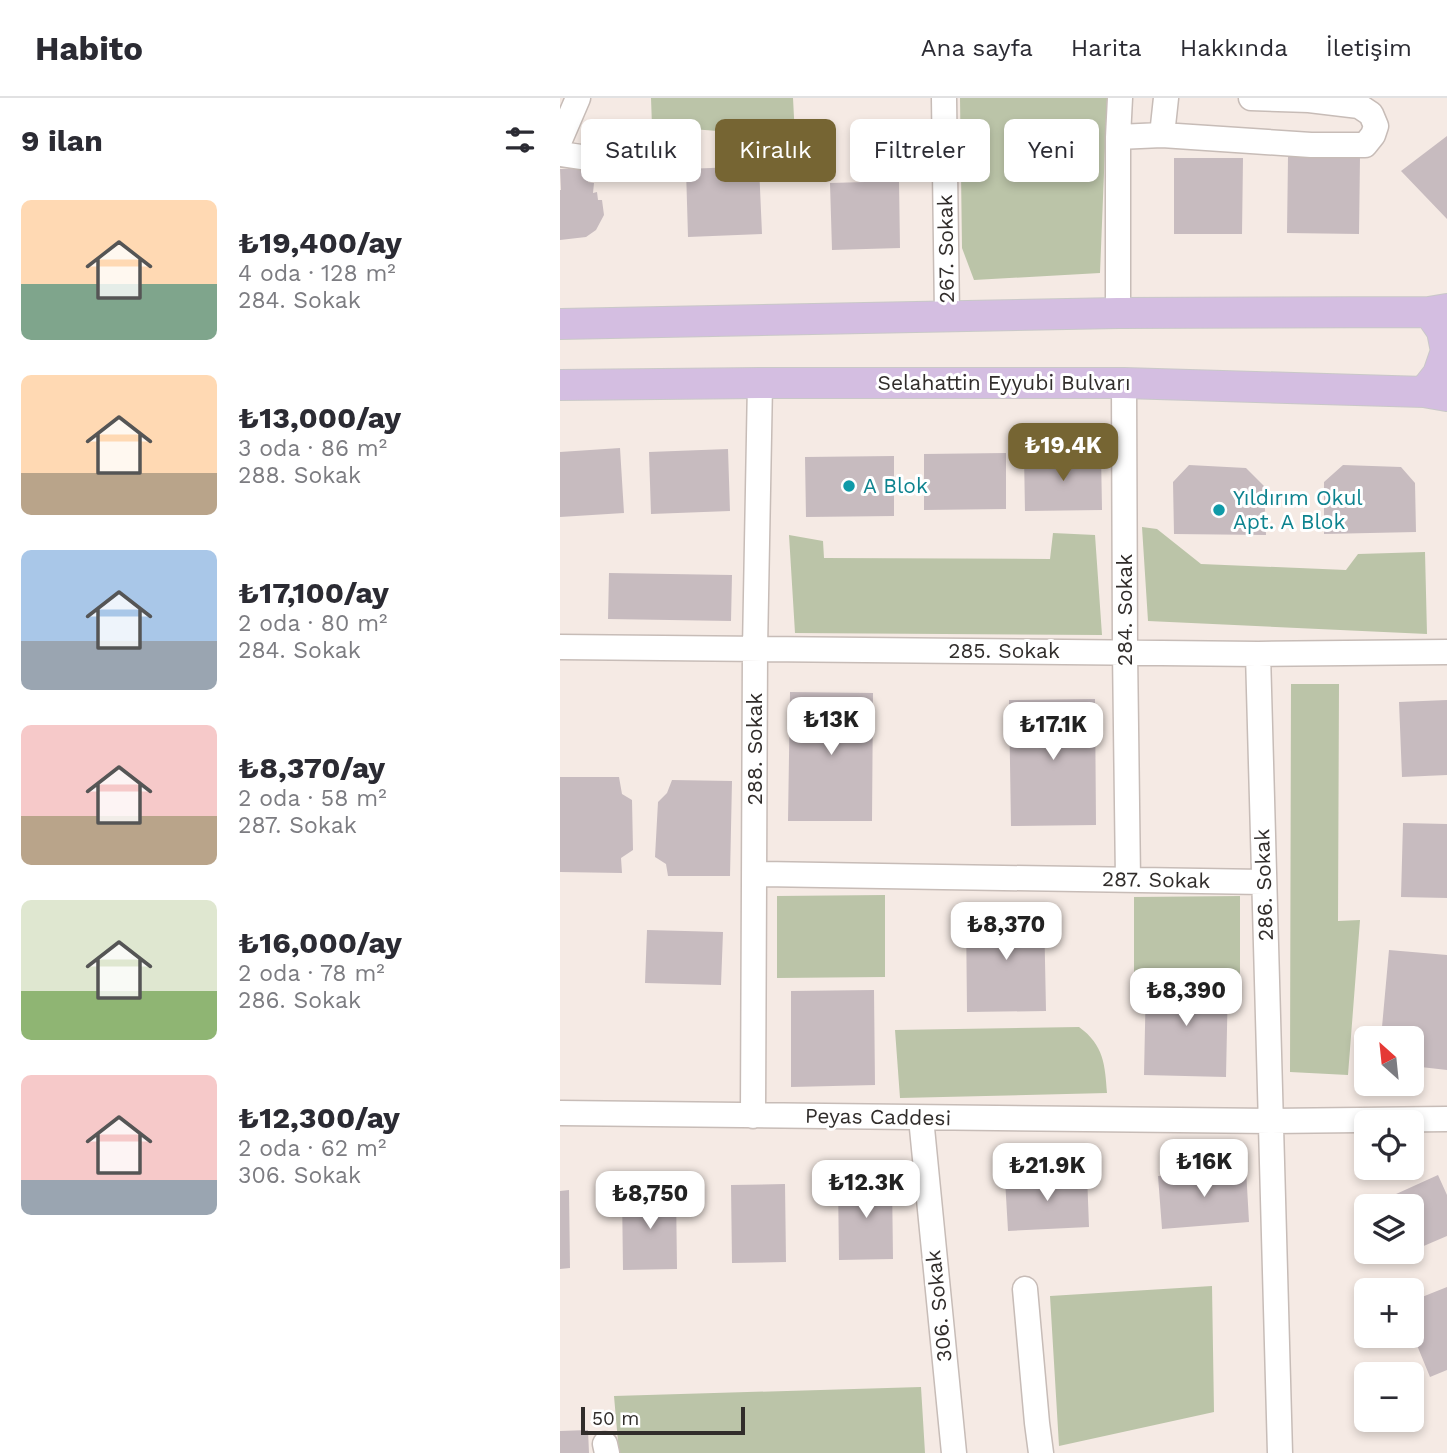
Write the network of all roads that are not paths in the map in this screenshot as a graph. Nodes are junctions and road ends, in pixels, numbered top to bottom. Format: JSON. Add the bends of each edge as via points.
{"nodes":[{"id":1,"x":578,"y":98,"type":"edge"},
{"id":2,"x":944,"y":98,"type":"edge"},
{"id":3,"x":1120,"y":98,"type":"edge"},
{"id":4,"x":1166,"y":98,"type":"edge"},
{"id":5,"x":1251,"y":98,"type":"edge"},
{"id":6,"x":1162,"y":135,"type":"junction"},
{"id":7,"x":1118,"y":137,"type":"junction"},
{"id":8,"x":560,"y":140,"type":"edge"},
{"id":9,"x":560,"y":155,"type":"edge"},
{"id":10,"x":581,"y":158,"type":"edge"},
{"id":11,"x":1438,"y":310,"type":"edge"},
{"id":12,"x":1118,"y":313,"type":"junction"},
{"id":13,"x":947,"y":315,"type":"junction"},
{"id":14,"x":560,"y":324,"type":"edge"},
{"id":15,"x":761,"y":383,"type":"junction"},
{"id":16,"x":1124,"y":383,"type":"junction"},
{"id":17,"x":560,"y":385,"type":"edge"},
{"id":18,"x":1435,"y":394,"type":"edge"},
{"id":19,"x":560,"y":647,"type":"edge"},
{"id":20,"x":755,"y":649,"type":"junction"},
{"id":21,"x":1125,"y":651,"type":"junction"},
{"id":22,"x":1447,"y":652,"type":"edge"},
{"id":23,"x":1258,"y":654,"type":"junction"},
{"id":24,"x":755,"y":874,"type":"junction"},
{"id":25,"x":1128,"y":880,"type":"junction"},
{"id":26,"x":1263,"y":882,"type":"junction"},
{"id":27,"x":560,"y":1113,"type":"edge"},
{"id":28,"x":752,"y":1116,"type":"junction"},
{"id":29,"x":921,"y":1118,"type":"junction"},
{"id":30,"x":1447,"y":1119,"type":"edge"},
{"id":31,"x":1271,"y":1121,"type":"junction"},
{"id":32,"x":1025,"y":1289,"type":"dead end"},
{"id":33,"x":954,"y":1453,"type":"edge"},
{"id":34,"x":1041,"y":1453,"type":"edge"},
{"id":35,"x":1280,"y":1453,"type":"edge"}],
"edges":[{"from":1,"to":8,"type":"street"},
{"from":2,"to":13,"type":"street","name":"267. Sokak"},
{"from":3,"to":7,"type":"street"},
{"from":4,"to":6,"type":"street"},
{"from":5,"to":6,"type":"street","via":[[1359,106],[1371,114],[1376,127],[1365,145]]},
{"from":6,"to":7,"type":"street"},
{"from":7,"to":12,"type":"street"},
{"from":9,"to":10,"type":"street"},
{"from":11,"to":12,"type":"main road"},
{"from":11,"to":18,"type":"main road","via":[[1446,351]]},
{"from":12,"to":13,"type":"main road"},
{"from":13,"to":14,"type":"main road"},
{"from":15,"to":16,"type":"main road","name":"Selahattin Eyyubi Bulvarı"},
{"from":15,"to":17,"type":"main road","name":"Selahattin Eyyubi Bulvarı"},
{"from":15,"to":20,"type":"street","name":"288. Sokak"},
{"from":16,"to":18,"type":"main road","name":"Selahattin Eyyubi Bulvarı"},
{"from":16,"to":21,"type":"street","name":"284. Sokak"},
{"from":19,"to":20,"type":"street","name":"285. Sokak"},
{"from":20,"to":21,"type":"street","name":"285. Sokak"},
{"from":20,"to":24,"type":"street","name":"288. Sokak"},
{"from":21,"to":23,"type":"street","name":"285. Sokak"},
{"from":21,"to":25,"type":"street","name":"284. Sokak"},
{"from":22,"to":23,"type":"street","name":"285. Sokak"},
{"from":23,"to":26,"type":"street","name":"286. Sokak"},
{"from":24,"to":25,"type":"street","name":"287. Sokak"},
{"from":24,"to":28,"type":"street","name":"288. Sokak"},
{"from":25,"to":26,"type":"street","name":"287. Sokak"},
{"from":26,"to":31,"type":"street","name":"286. Sokak"},
{"from":27,"to":28,"type":"street","name":"Peyas Caddesi"},
{"from":28,"to":29,"type":"street","name":"Peyas Caddesi"},
{"from":29,"to":31,"type":"street","name":"Peyas Caddesi"},
{"from":29,"to":33,"type":"street","name":"306. Sokak"},
{"from":30,"to":31,"type":"street","name":"Peyas Caddesi"},
{"from":31,"to":35,"type":"street","name":"286. Sokak"},
{"from":32,"to":34,"type":"street"}]}
